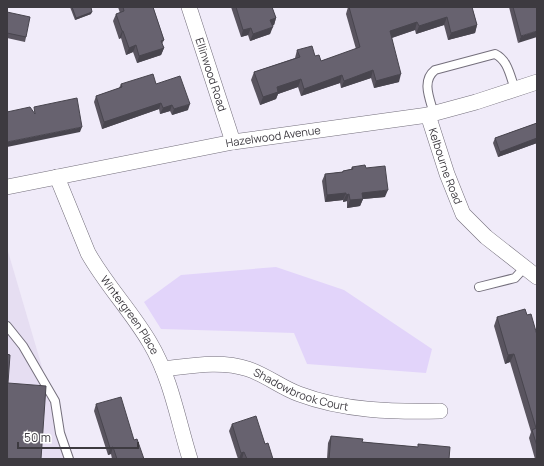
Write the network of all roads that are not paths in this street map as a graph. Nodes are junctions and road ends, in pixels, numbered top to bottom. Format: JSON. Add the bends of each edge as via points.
{"nodes":[{"id":1,"x":189,"y":7,"type":"edge"},
{"id":2,"x":537,"y":82,"type":"edge"},
{"id":3,"x":515,"y":89,"type":"junction"},
{"id":4,"x":431,"y":115,"type":"junction"},
{"id":5,"x":233,"y":142,"type":"junction"},
{"id":6,"x":57,"y":177,"type":"junction"},
{"id":7,"x":7,"y":187,"type":"edge"},
{"id":8,"x":525,"y":267,"type":"junction"},
{"id":9,"x":537,"y":278,"type":"edge"},
{"id":10,"x":479,"y":287,"type":"dead end"},
{"id":11,"x":7,"y":326,"type":"edge"},
{"id":12,"x":163,"y":369,"type":"junction"},
{"id":13,"x":440,"y":411,"type":"dead end"},
{"id":14,"x":69,"y":459,"type":"edge"},
{"id":15,"x":190,"y":459,"type":"edge"}],
"edges":[{"from":1,"to":5,"type":"street","name":"Ellinwood Road"},
{"from":2,"to":3,"type":"street","name":"Hazelwood Avenue"},
{"from":3,"to":4,"type":"street","name":"Hazelwood Avenue"},
{"from":3,"to":4,"type":"lane","via":[[506,62],[495,54],[435,70],[426,82]]},
{"from":4,"to":5,"type":"street","name":"Hazelwood Avenue"},
{"from":4,"to":8,"type":"street","name":"Kelbourne Road","via":[[447,174],[463,214]]},
{"from":5,"to":6,"type":"street","name":"Hazelwood Avenue"},
{"from":6,"to":7,"type":"street","name":"Hazelwood Avenue"},
{"from":6,"to":12,"type":"street","name":"Wintergreen Place","via":[[94,264],[133,316]]},
{"from":8,"to":9,"type":"street","name":"Kelbourne Road"},
{"from":8,"to":10,"type":"lane","via":[[515,278]]},
{"from":11,"to":14,"type":"lane","via":[[55,401],[60,433]]},
{"from":12,"to":13,"type":"street","name":"Shadowbrook Court","via":[[218,364],[248,369],[299,394],[346,407],[402,412]]},
{"from":12,"to":15,"type":"street","name":"Wintergreen Place"}]}
